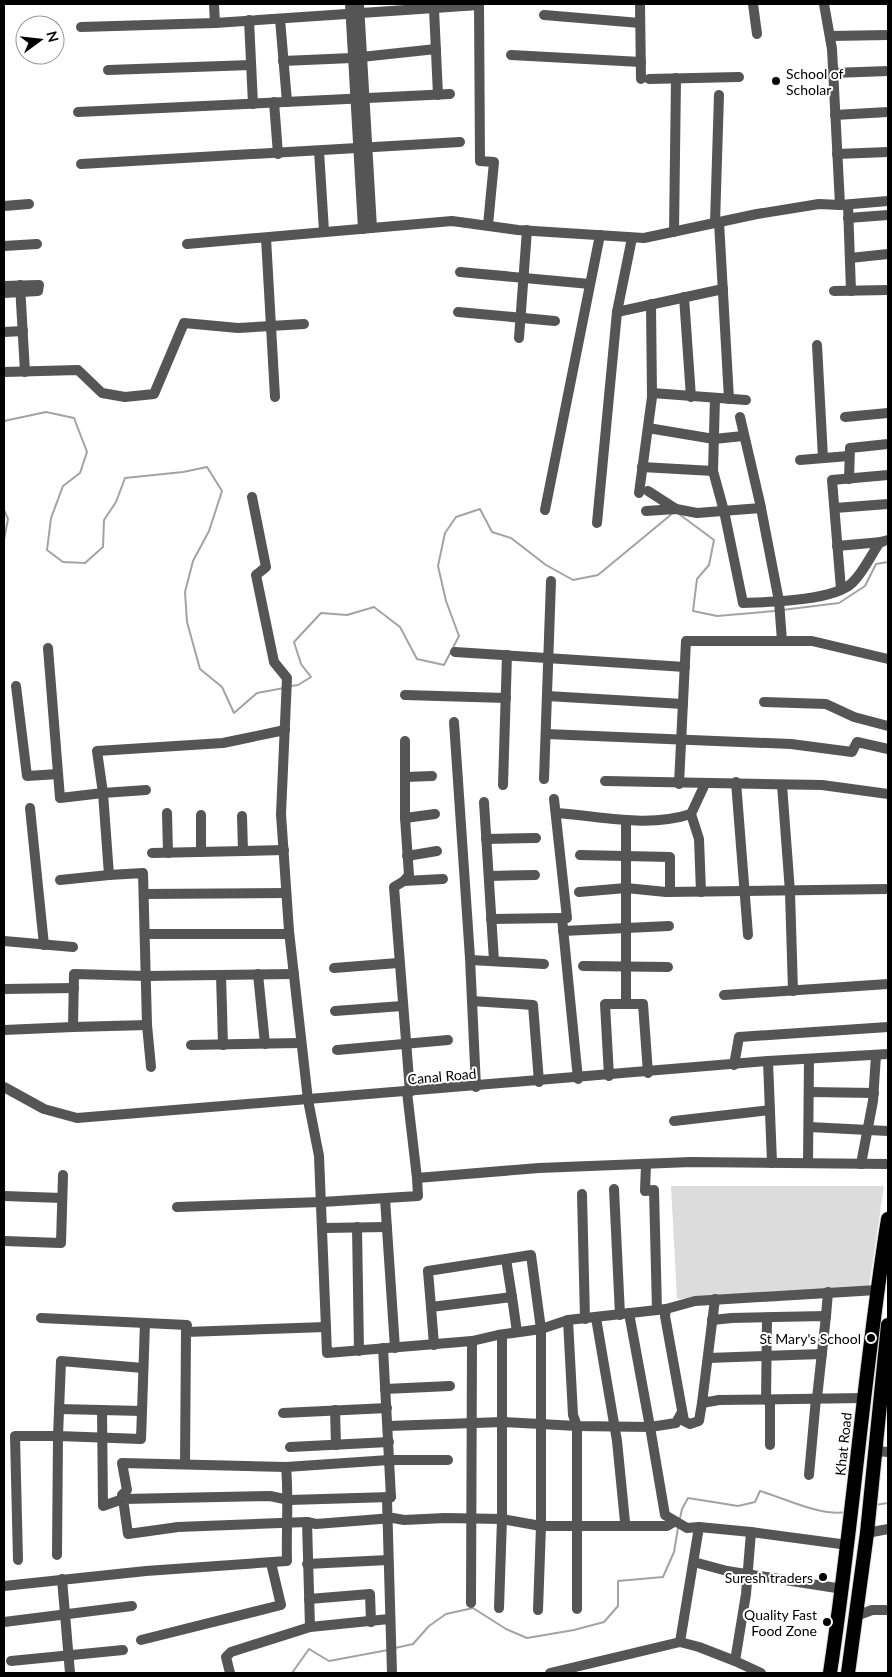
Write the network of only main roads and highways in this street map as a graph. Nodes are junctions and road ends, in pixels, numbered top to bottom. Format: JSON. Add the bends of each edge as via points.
{"nodes":[{"id":1,"x":888,"y":1219,"type":"edge"},
{"id":2,"x":883,"y":1290,"type":"edge"},
{"id":3,"x":888,"y":1325,"type":"edge"},
{"id":4,"x":882,"y":1452,"type":"edge"},
{"id":5,"x":830,"y":1673,"type":"edge"},
{"id":6,"x":848,"y":1673,"type":"edge"}],
"edges":[{"from":1,"to":2,"type":"highway","name":"Khat Road"},
{"from":2,"to":5,"type":"highway","name":"Khat Road","via":[[864,1398],[843,1589]]},
{"from":3,"to":4,"type":"highway"},
{"from":4,"to":6,"type":"highway","via":[[870,1496]]}]}
